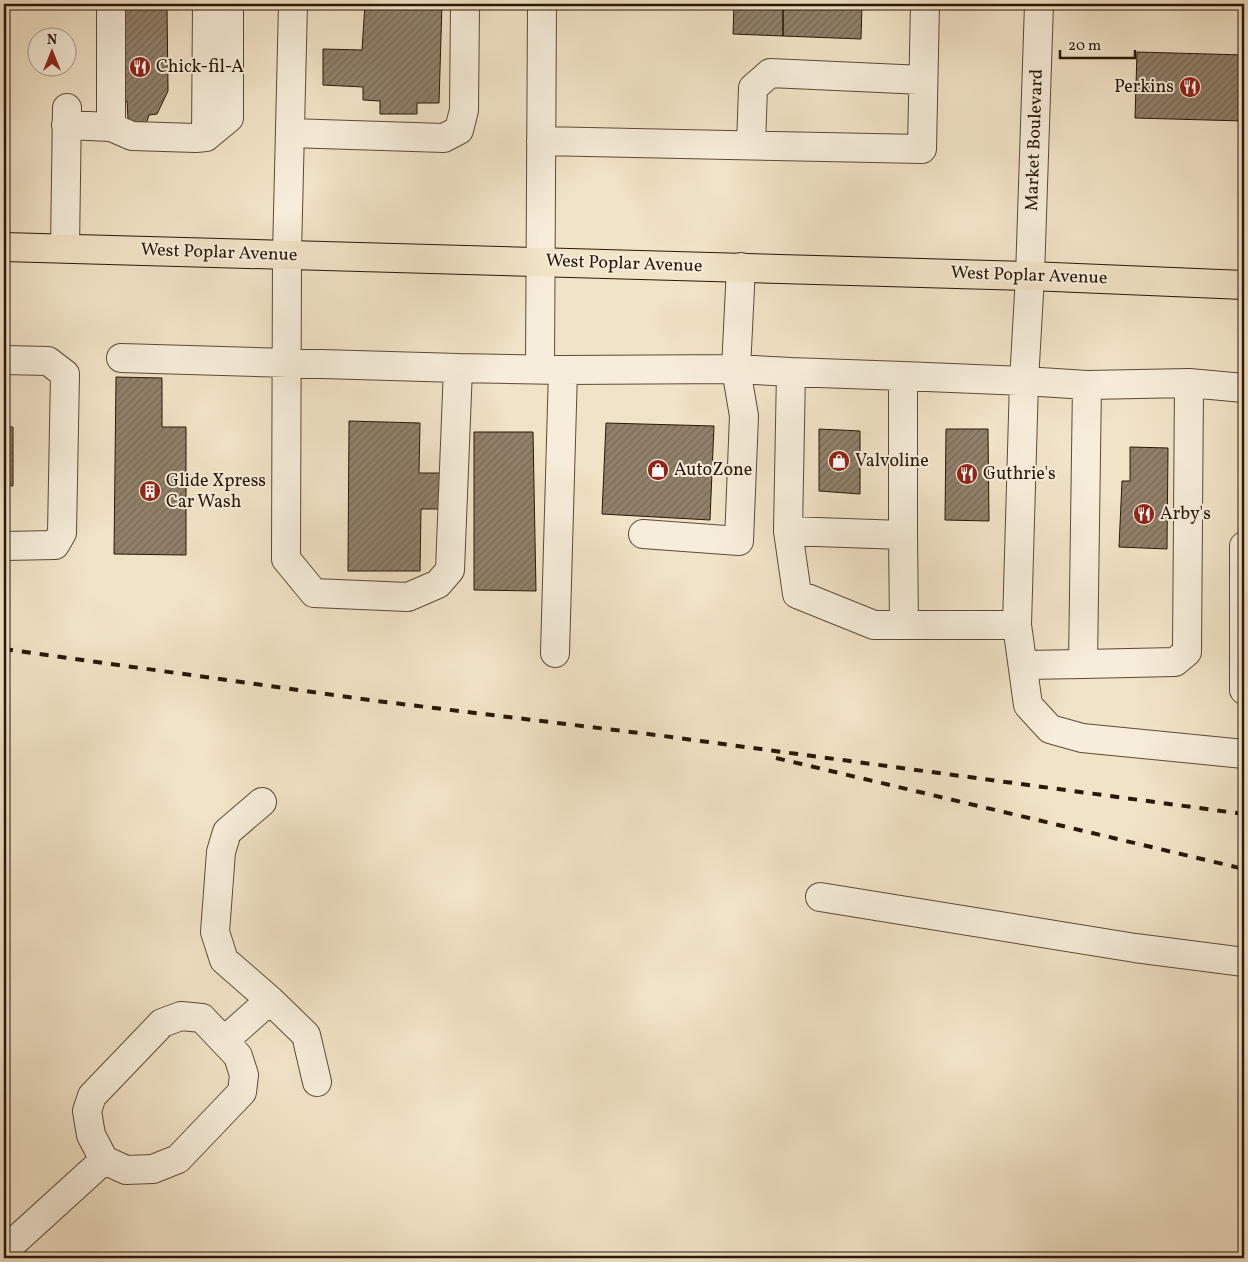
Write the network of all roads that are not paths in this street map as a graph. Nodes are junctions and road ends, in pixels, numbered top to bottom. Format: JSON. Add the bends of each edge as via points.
{"nodes":[{"id":1,"x":111,"y":4,"type":"edge"},
{"id":2,"x":206,"y":4,"type":"edge"},
{"id":3,"x":228,"y":4,"type":"edge"},
{"id":4,"x":292,"y":4,"type":"edge"},
{"id":5,"x":465,"y":4,"type":"edge"},
{"id":6,"x":542,"y":4,"type":"edge"},
{"id":7,"x":926,"y":4,"type":"edge"},
{"id":8,"x":1039,"y":4,"type":"edge"},
{"id":9,"x":923,"y":80,"type":"junction"},
{"id":10,"x":111,"y":127,"type":"junction"},
{"id":11,"x":290,"y":133,"type":"junction"},
{"id":12,"x":206,"y":137,"type":"junction"},
{"id":13,"x":542,"y":141,"type":"junction"},
{"id":14,"x":751,"y":145,"type":"junction"},
{"id":15,"x":4,"y":246,"type":"edge"},
{"id":16,"x":65,"y":248,"type":"junction"},
{"id":17,"x":288,"y":254,"type":"junction"},
{"id":18,"x":541,"y":262,"type":"junction"},
{"id":19,"x":741,"y":268,"type":"junction"},
{"id":20,"x":1030,"y":276,"type":"junction"},
{"id":21,"x":1244,"y":285,"type":"edge"},
{"id":22,"x":121,"y":358,"type":"dead end"},
{"id":23,"x":4,"y":360,"type":"edge"},
{"id":24,"x":287,"y":363,"type":"junction"},
{"id":25,"x":458,"y":368,"type":"junction"},
{"id":26,"x":552,"y":369,"type":"junction"},
{"id":27,"x":736,"y":369,"type":"junction"},
{"id":28,"x":791,"y":372,"type":"junction"},
{"id":29,"x":903,"y":376,"type":"junction"},
{"id":30,"x":1024,"y":381,"type":"junction"},
{"id":31,"x":1189,"y":383,"type":"junction"},
{"id":32,"x":1087,"y":385,"type":"junction"},
{"id":33,"x":1244,"y":388,"type":"edge"},
{"id":34,"x":788,"y":531,"type":"junction"},
{"id":35,"x":643,"y":534,"type":"dead end"},
{"id":36,"x":903,"y":535,"type":"junction"},
{"id":37,"x":4,"y":546,"type":"edge"},
{"id":38,"x":1244,"y":546,"type":"edge"},
{"id":39,"x":904,"y":624,"type":"junction"},
{"id":40,"x":1017,"y":625,"type":"junction"},
{"id":41,"x":555,"y":653,"type":"dead end"},
{"id":42,"x":1083,"y":664,"type":"junction"},
{"id":43,"x":1023,"y":665,"type":"junction"},
{"id":44,"x":1244,"y":690,"type":"edge"},
{"id":45,"x":1244,"y":754,"type":"edge"},
{"id":46,"x":262,"y":802,"type":"dead end"},
{"id":47,"x":820,"y":897,"type":"dead end"},
{"id":48,"x":1244,"y":962,"type":"edge"},
{"id":49,"x":270,"y":1000,"type":"junction"},
{"id":50,"x":224,"y":1041,"type":"junction"},
{"id":51,"x":317,"y":1082,"type":"dead end"},
{"id":52,"x":104,"y":1160,"type":"junction"},
{"id":53,"x":4,"y":1252,"type":"edge"}],
"edges":[{"from":1,"to":10,"type":"street"},
{"from":2,"to":12,"type":"street"},
{"from":3,"to":12,"type":"street","via":[[229,118]]},
{"from":4,"to":11,"type":"street"},
{"from":5,"to":11,"type":"street","via":[[464,110],[459,130],[444,138]]},
{"from":6,"to":13,"type":"street"},
{"from":7,"to":9,"type":"street"},
{"from":8,"to":20,"type":"street","name":"Market Boulevard"},
{"from":9,"to":14,"type":"street","via":[[770,73],[752,88]]},
{"from":9,"to":14,"type":"street","via":[[922,149]]},
{"from":10,"to":12,"type":"street","via":[[132,136]]},
{"from":10,"to":16,"type":"street","via":[[67,116]]},
{"from":11,"to":17,"type":"street"},
{"from":13,"to":14,"type":"street"},
{"from":13,"to":18,"type":"street"},
{"from":15,"to":16,"type":"main road","name":"West Poplar Avenue"},
{"from":16,"to":17,"type":"main road","name":"West Poplar Avenue"},
{"from":17,"to":18,"type":"main road","name":"West Poplar Avenue"},
{"from":17,"to":24,"type":"street"},
{"from":18,"to":19,"type":"main road","name":"West Poplar Avenue"},
{"from":18,"to":26,"type":"street"},
{"from":19,"to":20,"type":"main road","name":"West Poplar Avenue"},
{"from":19,"to":27,"type":"street"},
{"from":20,"to":21,"type":"main road","name":"West Poplar Avenue"},
{"from":20,"to":30,"type":"street","name":"Market Boulevard"},
{"from":22,"to":24,"type":"street"},
{"from":23,"to":37,"type":"street","via":[[48,361],[65,374],[62,533],[55,545]]},
{"from":24,"to":25,"type":"street"},
{"from":24,"to":25,"type":"street","via":[[286,559],[314,593],[408,597],[438,584],[450,570]]},
{"from":25,"to":26,"type":"street"},
{"from":26,"to":27,"type":"street"},
{"from":26,"to":41,"type":"street"},
{"from":27,"to":28,"type":"street"},
{"from":27,"to":35,"type":"street","via":[[744,416],[740,541]]},
{"from":28,"to":29,"type":"street"},
{"from":28,"to":34,"type":"street"},
{"from":29,"to":30,"type":"street"},
{"from":29,"to":36,"type":"street"},
{"from":30,"to":32,"type":"street"},
{"from":30,"to":40,"type":"street","name":"Market Boulevard"},
{"from":31,"to":32,"type":"street"},
{"from":31,"to":33,"type":"street"},
{"from":31,"to":42,"type":"street","via":[[1187,652],[1175,662]]},
{"from":32,"to":42,"type":"street"},
{"from":34,"to":36,"type":"street"},
{"from":34,"to":39,"type":"street","via":[[797,594],[874,624]]},
{"from":36,"to":39,"type":"street"},
{"from":38,"to":44,"type":"street"},
{"from":39,"to":40,"type":"street"},
{"from":40,"to":43,"type":"street","name":"Market Boulevard"},
{"from":42,"to":43,"type":"street"},
{"from":43,"to":45,"type":"street","name":"Market Boulevard","via":[[1028,705],[1050,729],[1082,738]]},
{"from":46,"to":49,"type":"street","via":[[227,832],[221,852],[216,932],[224,960]]},
{"from":47,"to":48,"type":"street"},
{"from":49,"to":50,"type":"street"},
{"from":49,"to":51,"type":"street","via":[[306,1035]]},
{"from":50,"to":52,"type":"street","via":[[238,1056],[244,1075],[242,1092],[178,1160],[153,1169],[126,1170]]},
{"from":50,"to":52,"type":"street","via":[[202,1018],[181,1016],[162,1023],[92,1096],[87,1111],[90,1135]]},
{"from":52,"to":53,"type":"street"}]}
